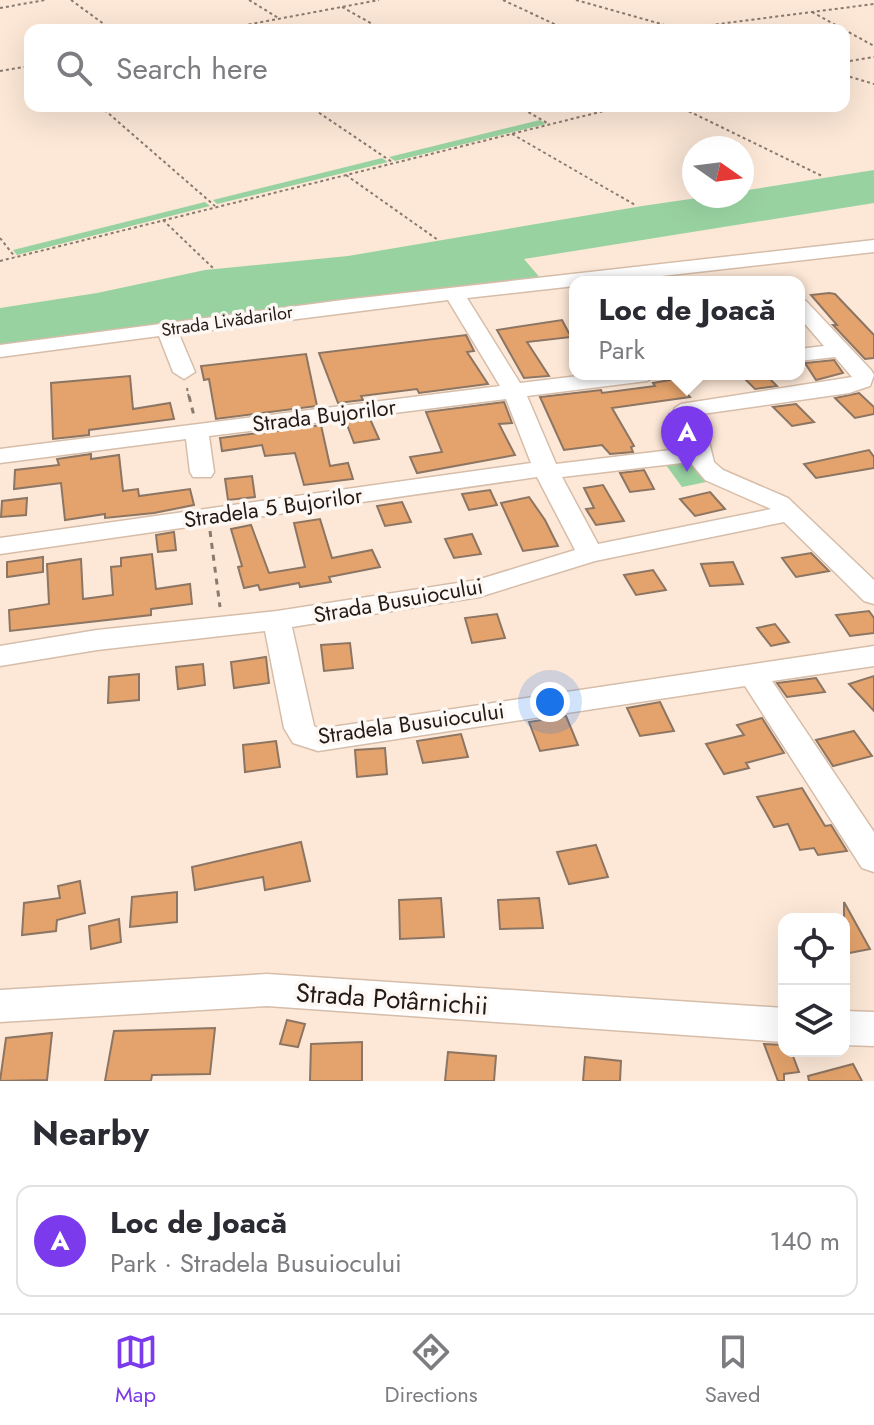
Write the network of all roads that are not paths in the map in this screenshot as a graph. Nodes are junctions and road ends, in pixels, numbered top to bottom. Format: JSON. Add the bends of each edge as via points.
{"nodes":[{"id":1,"x":870,"y":251,"type":"edge"},
{"id":2,"x":758,"y":260,"type":"junction"},
{"id":3,"x":619,"y":276,"type":"edge"},
{"id":4,"x":773,"y":276,"type":"edge"},
{"id":5,"x":569,"y":282,"type":"edge"},
{"id":6,"x":455,"y":295,"type":"junction"},
{"id":7,"x":805,"y":311,"type":"edge"},
{"id":8,"x":166,"y":329,"type":"junction"},
{"id":9,"x":841,"y":350,"type":"junction"},
{"id":10,"x":0,"y":351,"type":"edge"},
{"id":11,"x":805,"y":354,"type":"edge"},
{"id":12,"x":184,"y":372,"type":"road end"},
{"id":13,"x":600,"y":380,"type":"edge"},
{"id":14,"x":514,"y":391,"type":"junction"},
{"id":15,"x":197,"y":431,"type":"junction"},
{"id":16,"x":698,"y":454,"type":"junction"},
{"id":17,"x":0,"y":456,"type":"edge"},
{"id":18,"x":546,"y":470,"type":"junction"},
{"id":19,"x":202,"y":472,"type":"dead end"},
{"id":20,"x":791,"y":513,"type":"junction"},
{"id":21,"x":0,"y":546,"type":"edge"},
{"id":22,"x":590,"y":554,"type":"junction"},
{"id":23,"x":874,"y":595,"type":"edge"},
{"id":24,"x":277,"y":620,"type":"junction"},
{"id":25,"x":0,"y":656,"type":"edge"},
{"id":26,"x":874,"y":656,"type":"edge"},
{"id":27,"x":752,"y":674,"type":"junction"},
{"id":28,"x":874,"y":859,"type":"edge"},
{"id":29,"x":0,"y":1006,"type":"edge"},
{"id":30,"x":778,"y":1025,"type":"edge"},
{"id":31,"x":850,"y":1028,"type":"edge"},
{"id":32,"x":874,"y":1029,"type":"edge"}],
"edges":[{"from":1,"to":2,"type":"street","name":"Strada Livădarilor"},
{"from":2,"to":3,"type":"street","name":"Strada Livădarilor"},
{"from":2,"to":4,"type":"street"},
{"from":5,"to":6,"type":"street","name":"Strada Livădarilor"},
{"from":6,"to":8,"type":"street","name":"Strada Livădarilor"},
{"from":6,"to":14,"type":"street"},
{"from":7,"to":9,"type":"street"},
{"from":8,"to":10,"type":"street","name":"Strada Livădarilor"},
{"from":8,"to":12,"type":"street"},
{"from":9,"to":11,"type":"street"},
{"from":9,"to":16,"type":"street","via":[[863,375],[857,385],[683,413]]},
{"from":13,"to":14,"type":"street","name":"Strada Bujorilor"},
{"from":14,"to":15,"type":"street","name":"Strada Bujorilor"},
{"from":14,"to":18,"type":"street"},
{"from":15,"to":17,"type":"street","name":"Strada Bujorilor"},
{"from":15,"to":19,"type":"street"},
{"from":16,"to":18,"type":"street","name":"Stradela 5 Bujorilor"},
{"from":16,"to":20,"type":"street","via":[[714,475],[768,497]]},
{"from":18,"to":21,"type":"street","name":"Stradela 5 Bujorilor"},
{"from":18,"to":22,"type":"street"},
{"from":20,"to":22,"type":"street","name":"Strada Busuiocului"},
{"from":20,"to":23,"type":"street"},
{"from":22,"to":24,"type":"street","name":"Strada Busuiocului","via":[[479,588]]},
{"from":24,"to":25,"type":"street","name":"Strada Busuiocului"},
{"from":24,"to":27,"type":"street","name":"Stradela Busuiocului","via":[[299,728],[318,740]]},
{"from":26,"to":27,"type":"street","name":"Stradela Busuiocului"},
{"from":27,"to":28,"type":"street"},
{"from":29,"to":30,"type":"street","name":"Strada Potârnichii","via":[[267,990]]},
{"from":31,"to":32,"type":"street"}]}
